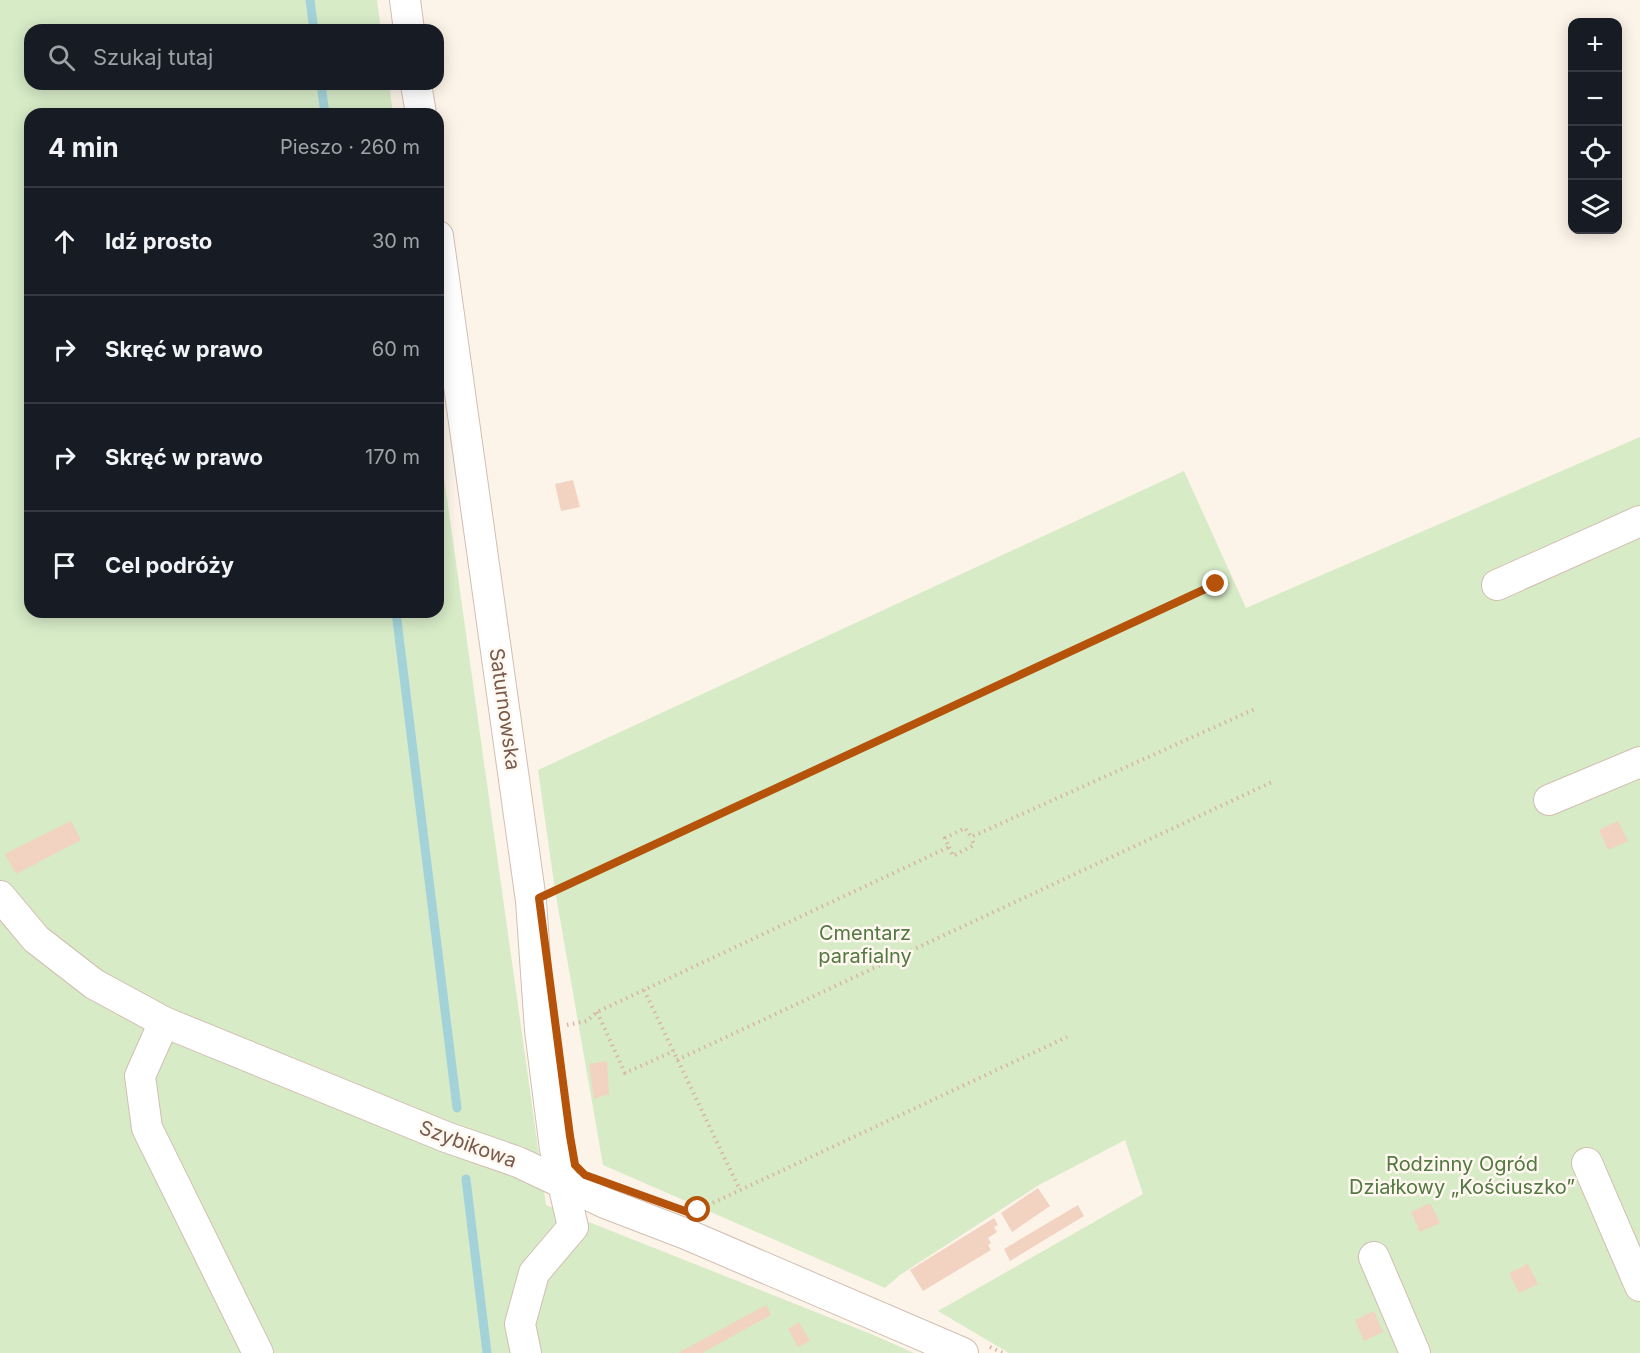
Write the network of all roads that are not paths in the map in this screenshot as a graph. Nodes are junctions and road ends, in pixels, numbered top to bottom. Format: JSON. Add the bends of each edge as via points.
{"nodes":[{"id":1,"x":405,"y":0,"type":"edge"},
{"id":2,"x":408,"y":24,"type":"edge"},
{"id":3,"x":417,"y":90,"type":"edge"},
{"id":4,"x":420,"y":108,"type":"edge"},
{"id":5,"x":444,"y":279,"type":"edge"},
{"id":6,"x":1640,"y":521,"type":"edge"},
{"id":7,"x":1497,"y":585,"type":"dead end"},
{"id":8,"x":1640,"y":762,"type":"edge"},
{"id":9,"x":1549,"y":800,"type":"dead end"},
{"id":10,"x":0,"y":896,"type":"edge"},
{"id":11,"x":164,"y":1022,"type":"junction"},
{"id":12,"x":1587,"y":1163,"type":"dead end"},
{"id":13,"x":562,"y":1183,"type":"junction"},
{"id":14,"x":1374,"y":1257,"type":"dead end"},
{"id":15,"x":1640,"y":1286,"type":"edge"},
{"id":16,"x":972,"y":1348,"type":"edge"},
{"id":17,"x":258,"y":1353,"type":"edge"},
{"id":18,"x":526,"y":1353,"type":"edge"},
{"id":19,"x":1415,"y":1353,"type":"edge"}],
"edges":[{"from":1,"to":2,"type":"street"},
{"from":3,"to":4,"type":"street"},
{"from":5,"to":13,"type":"street","name":"Saturnowska","via":[[531,901],[540,1030]]},
{"from":6,"to":7,"type":"street"},
{"from":8,"to":9,"type":"street"},
{"from":10,"to":11,"type":"street","name":"Szybikowa","via":[[36,939],[94,984]]},
{"from":11,"to":13,"type":"street","name":"Szybikowa"},
{"from":11,"to":17,"type":"street","via":[[140,1076],[147,1128]]},
{"from":12,"to":15,"type":"street"},
{"from":13,"to":16,"type":"street","name":"Szybikowa"},
{"from":13,"to":18,"type":"street","name":"Saturnowska","via":[[573,1227],[534,1273],[520,1324]]},
{"from":14,"to":19,"type":"street"}]}
